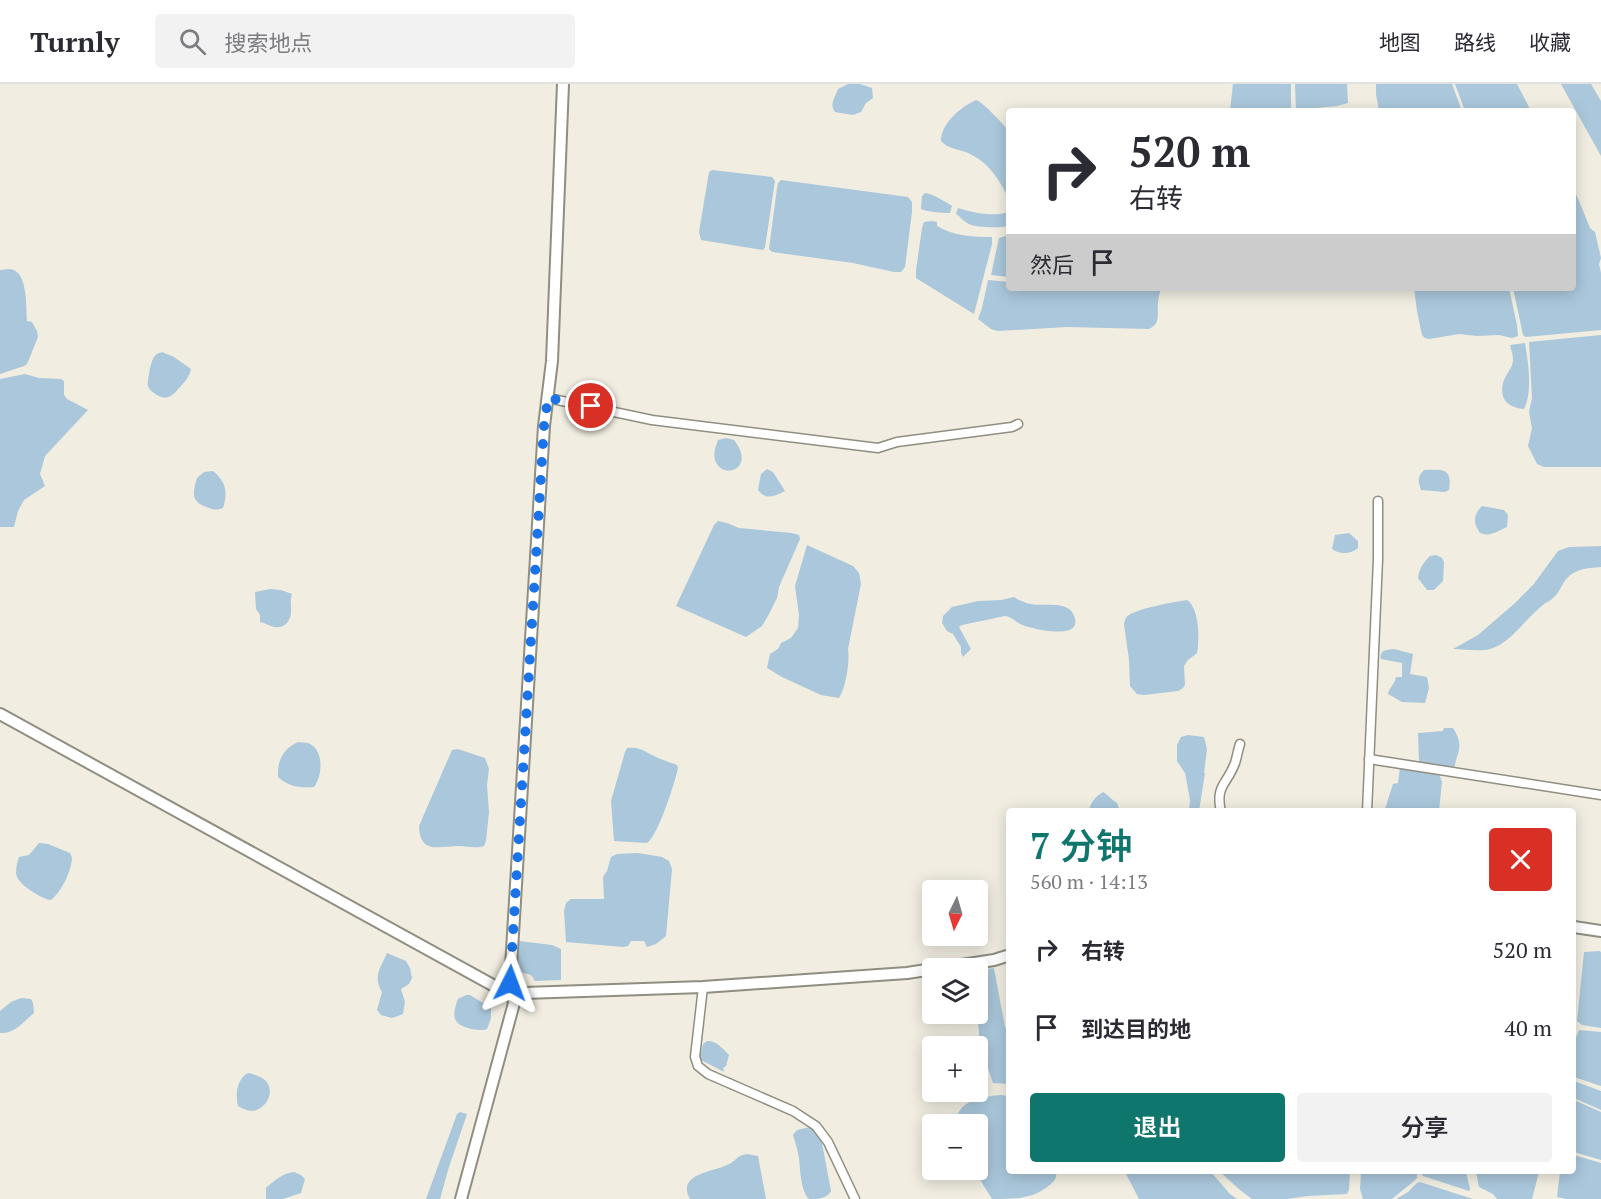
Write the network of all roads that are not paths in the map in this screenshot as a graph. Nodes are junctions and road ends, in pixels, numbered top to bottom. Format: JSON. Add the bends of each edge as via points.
{"nodes":[{"id":1,"x":563,"y":84,"type":"edge"},
{"id":2,"x":548,"y":398,"type":"junction"},
{"id":3,"x":1018,"y":424,"type":"dead end"},
{"id":4,"x":1378,"y":501,"type":"dead end"},
{"id":5,"x":0,"y":714,"type":"edge"},
{"id":6,"x":1239,"y":744,"type":"dead end"},
{"id":7,"x":1369,"y":759,"type":"junction"},
{"id":8,"x":1601,"y":795,"type":"edge"},
{"id":9,"x":1220,"y":808,"type":"edge"},
{"id":10,"x":1367,"y":808,"type":"edge"},
{"id":11,"x":1576,"y":927,"type":"edge"},
{"id":12,"x":1601,"y":931,"type":"edge"},
{"id":13,"x":1006,"y":956,"type":"edge"},
{"id":14,"x":988,"y":961,"type":"edge"},
{"id":15,"x":922,"y":971,"type":"edge"},
{"id":16,"x":704,"y":987,"type":"junction"},
{"id":17,"x":512,"y":991,"type":"junction"},
{"id":18,"x":461,"y":1199,"type":"edge"},
{"id":19,"x":855,"y":1199,"type":"edge"}],
"edges":[{"from":1,"to":2,"type":"street"},
{"from":2,"to":3,"type":"street","via":[[652,420],[878,448]]},
{"from":2,"to":17,"type":"street"},
{"from":4,"to":7,"type":"street"},
{"from":5,"to":17,"type":"street","via":[[498,988]]},
{"from":6,"to":9,"type":"street","via":[[1235,763],[1218,796]]},
{"from":7,"to":8,"type":"street"},
{"from":7,"to":10,"type":"street"},
{"from":11,"to":12,"type":"street"},
{"from":13,"to":14,"type":"street"},
{"from":15,"to":16,"type":"street"},
{"from":16,"to":17,"type":"street"},
{"from":16,"to":19,"type":"street","via":[[694,1057],[698,1066],[816,1126],[828,1142]]},
{"from":17,"to":18,"type":"street","via":[[514,1003]]}]}
